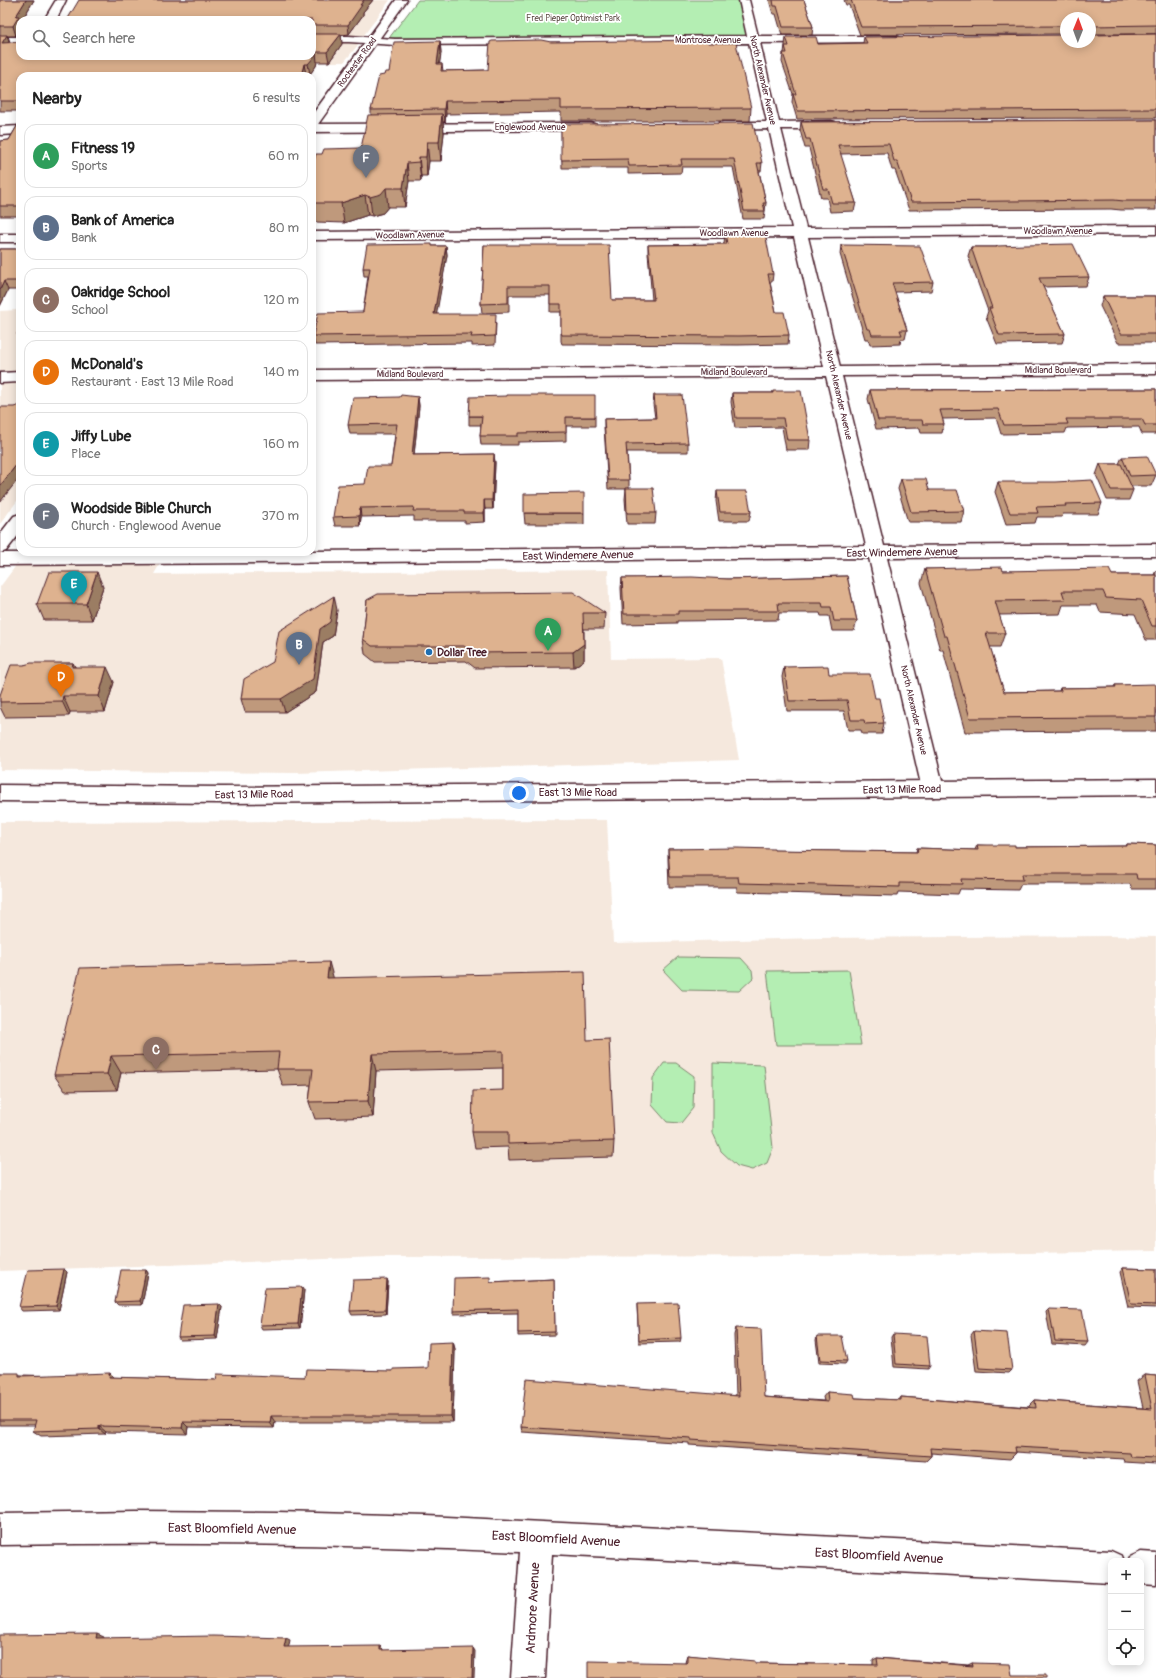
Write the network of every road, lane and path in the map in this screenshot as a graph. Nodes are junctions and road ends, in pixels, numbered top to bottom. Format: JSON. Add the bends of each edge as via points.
{"nodes":[{"id":1,"x":61,"y":0,"type":"edge"},
{"id":2,"x":402,"y":0,"type":"edge"},
{"id":3,"x":744,"y":0,"type":"edge"},
{"id":4,"x":52,"y":16,"type":"edge"},
{"id":5,"x":316,"y":39,"type":"edge"},
{"id":6,"x":906,"y":39,"type":"edge"},
{"id":7,"x":0,"y":40,"type":"edge"},
{"id":8,"x":16,"y":40,"type":"edge"},
{"id":9,"x":373,"y":40,"type":"junction"},
{"id":10,"x":754,"y":40,"type":"junction"},
{"id":11,"x":316,"y":118,"type":"edge"},
{"id":12,"x":843,"y":125,"type":"edge"},
{"id":13,"x":713,"y":126,"type":"edge"},
{"id":14,"x":774,"y":126,"type":"junction"},
{"id":15,"x":601,"y":127,"type":"edge"},
{"id":16,"x":316,"y":128,"type":"edge"},
{"id":17,"x":0,"y":130,"type":"edge"},
{"id":18,"x":16,"y":130,"type":"edge"},
{"id":19,"x":1156,"y":230,"type":"edge"},
{"id":20,"x":800,"y":232,"type":"junction"},
{"id":21,"x":316,"y":236,"type":"edge"},
{"id":22,"x":0,"y":238,"type":"edge"},
{"id":23,"x":16,"y":238,"type":"edge"},
{"id":24,"x":1156,"y":369,"type":"edge"},
{"id":25,"x":834,"y":371,"type":"junction"},
{"id":26,"x":316,"y":375,"type":"edge"},
{"id":27,"x":16,"y":377,"type":"edge"},
{"id":28,"x":0,"y":378,"type":"edge"},
{"id":29,"x":16,"y":525,"type":"edge"},
{"id":30,"x":0,"y":547,"type":"edge"},
{"id":31,"x":1156,"y":550,"type":"edge"},
{"id":32,"x":876,"y":552,"type":"junction"},
{"id":33,"x":0,"y":559,"type":"edge"},
{"id":34,"x":1156,"y":787,"type":"edge"},
{"id":35,"x":933,"y":789,"type":"junction"},
{"id":36,"x":0,"y":793,"type":"edge"},
{"id":37,"x":0,"y":1529,"type":"edge"},
{"id":38,"x":537,"y":1537,"type":"junction"},
{"id":39,"x":1108,"y":1567,"type":"edge"},
{"id":40,"x":1144,"y":1568,"type":"edge"},
{"id":41,"x":1156,"y":1569,"type":"edge"},
{"id":42,"x":528,"y":1678,"type":"edge"}],
"edges":[{"from":1,"to":4,"type":"street"},
{"from":2,"to":9,"type":"street","name":"Rochester Road"},
{"from":3,"to":10,"type":"street","name":"North Alexander Avenue"},
{"from":5,"to":9,"type":"street","name":"Montrose Avenue"},
{"from":6,"to":10,"type":"street","name":"Montrose Avenue"},
{"from":7,"to":8,"type":"street"},
{"from":9,"to":10,"type":"street","name":"Montrose Avenue"},
{"from":9,"to":11,"type":"street","name":"Rochester Road"},
{"from":10,"to":14,"type":"street","name":"North Alexander Avenue"},
{"from":12,"to":14,"type":"street"},
{"from":13,"to":14,"type":"street"},
{"from":14,"to":20,"type":"street","name":"North Alexander Avenue"},
{"from":15,"to":16,"type":"street","name":"Englewood Avenue"},
{"from":17,"to":18,"type":"street"},
{"from":19,"to":20,"type":"street","name":"Woodlawn Avenue"},
{"from":20,"to":21,"type":"street","name":"Woodlawn Avenue"},
{"from":20,"to":25,"type":"street","name":"North Alexander Avenue"},
{"from":22,"to":23,"type":"street"},
{"from":24,"to":25,"type":"street","name":"Midland Boulevard"},
{"from":25,"to":26,"type":"street","name":"Midland Boulevard"},
{"from":25,"to":32,"type":"street","name":"North Alexander Avenue"},
{"from":27,"to":28,"type":"street"},
{"from":29,"to":30,"type":"street"},
{"from":31,"to":32,"type":"street","name":"East Windemere Avenue"},
{"from":32,"to":33,"type":"street","name":"East Windemere Avenue"},
{"from":32,"to":35,"type":"street","name":"North Alexander Avenue"},
{"from":34,"to":35,"type":"street","name":"East 13 Mile Road"},
{"from":35,"to":36,"type":"street","name":"East 13 Mile Road","via":[[222,795]]},
{"from":37,"to":38,"type":"street","name":"East Bloomfield Avenue","via":[[278,1528]]},
{"from":38,"to":39,"type":"street","name":"East Bloomfield Avenue"},
{"from":38,"to":42,"type":"street","name":"Ardmore Avenue"},
{"from":40,"to":41,"type":"street"}]}
